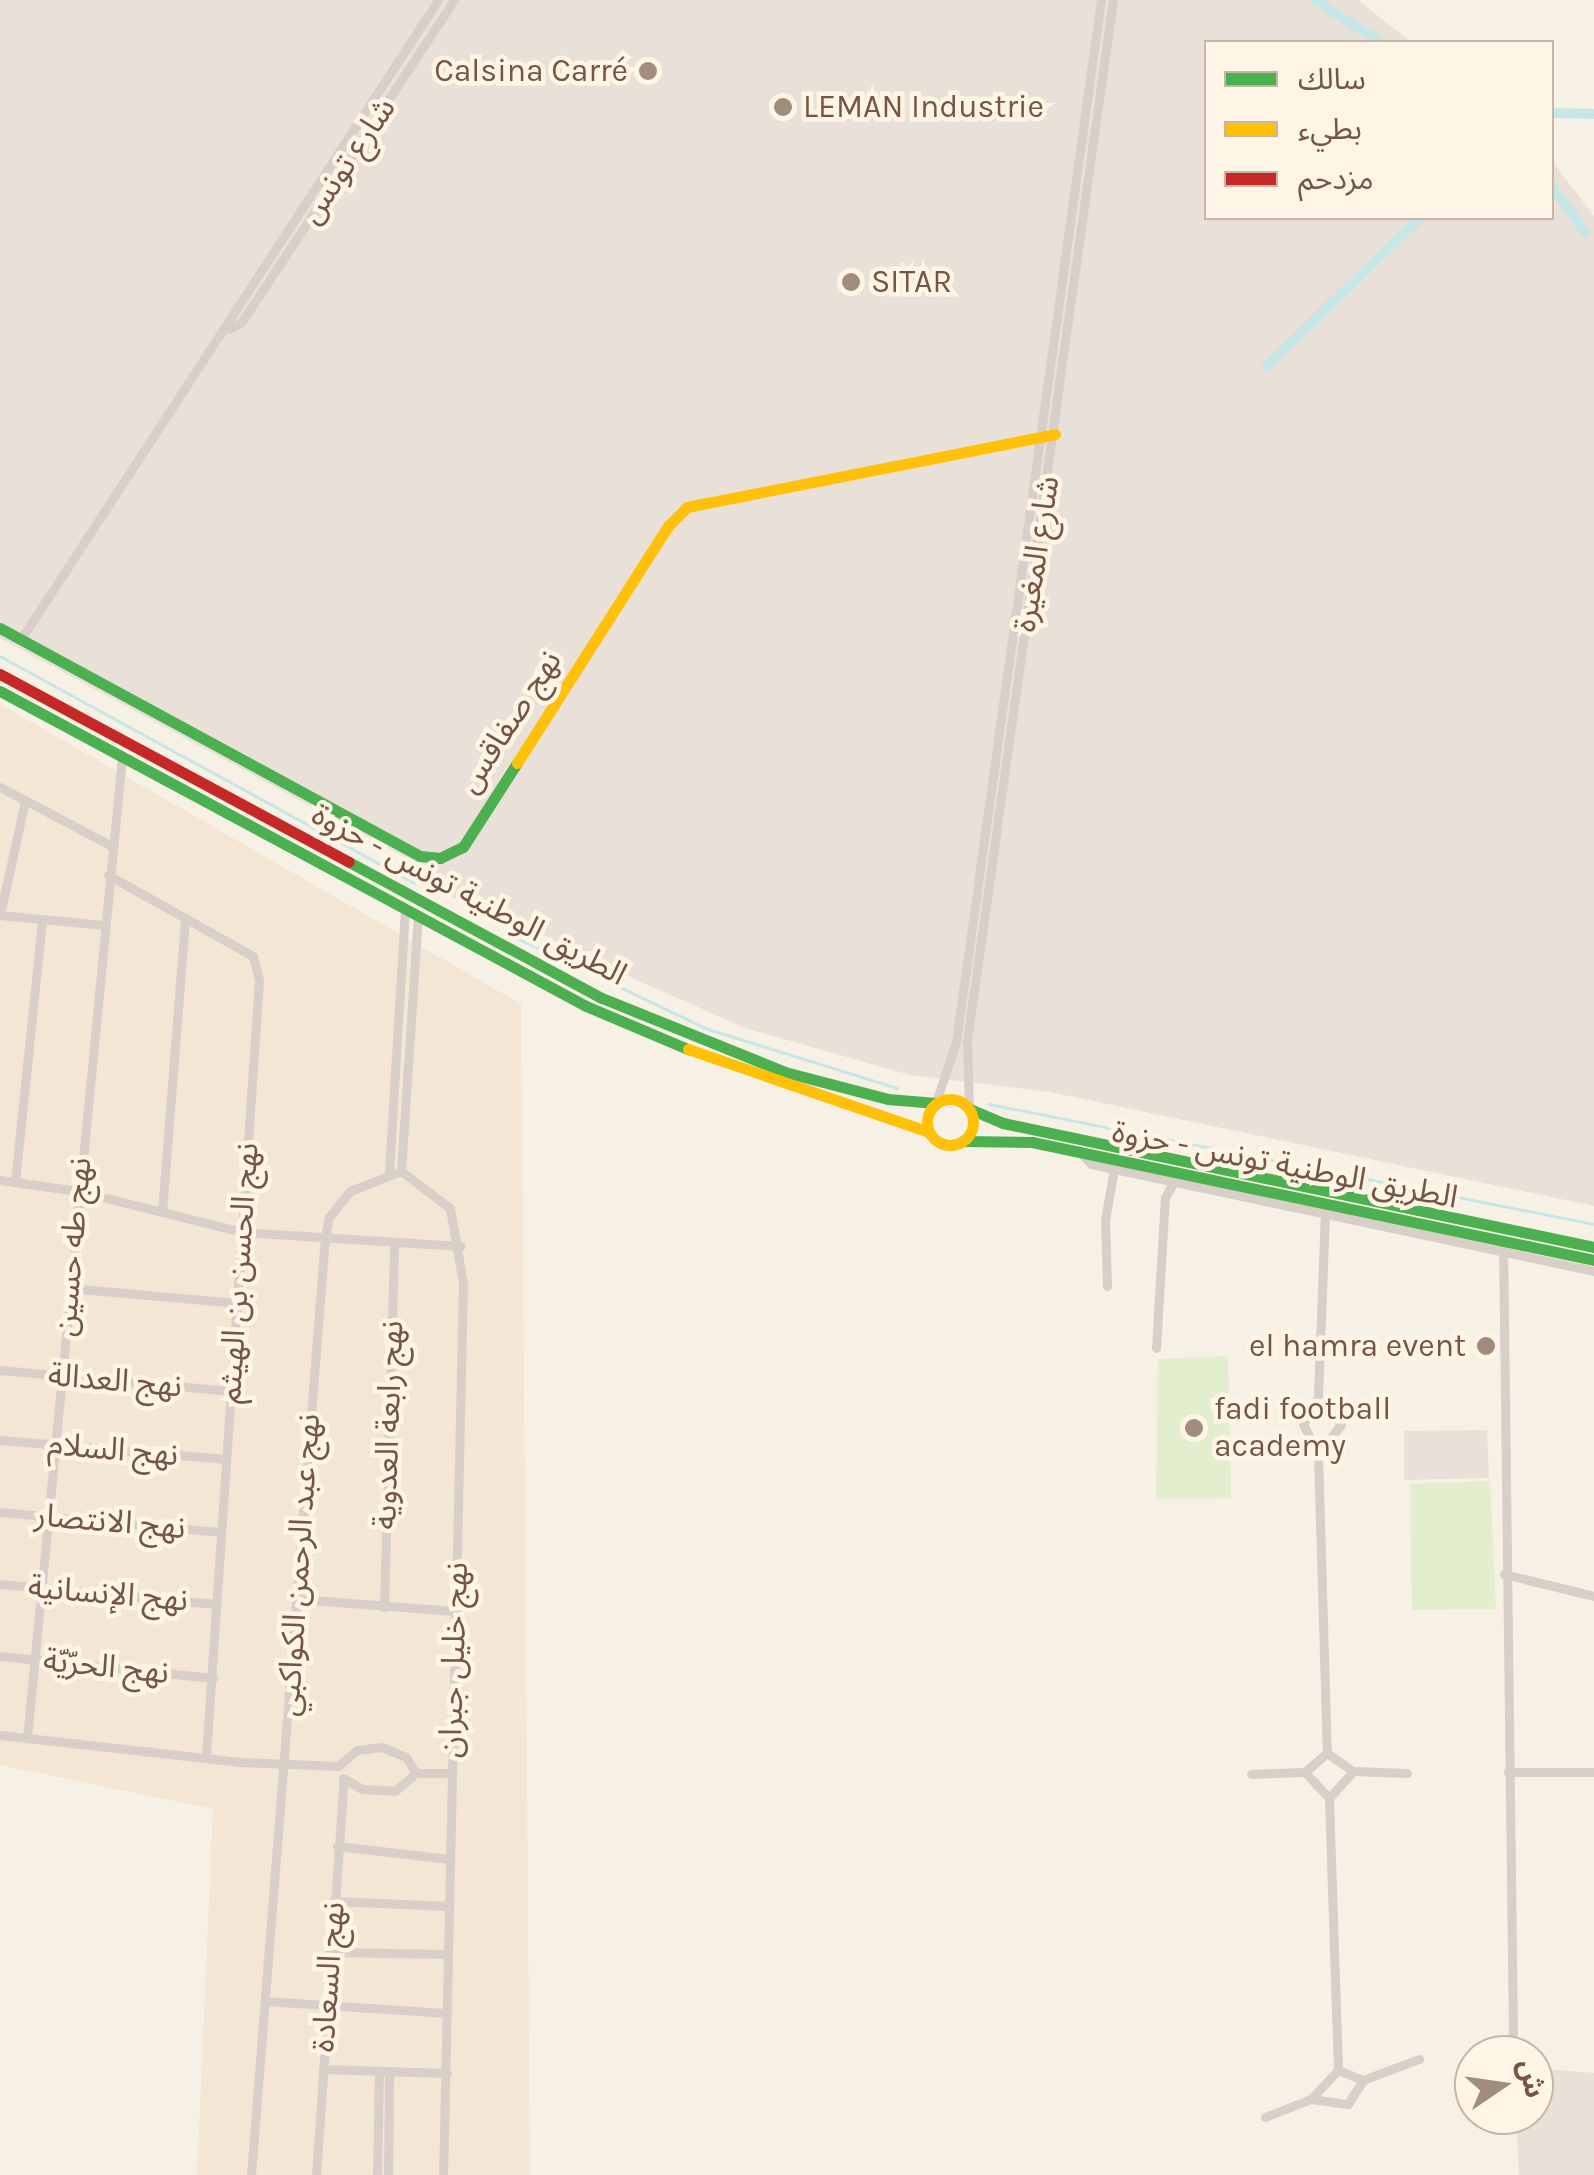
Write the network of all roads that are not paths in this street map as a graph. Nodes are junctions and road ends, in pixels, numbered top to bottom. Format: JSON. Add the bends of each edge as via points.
{"nodes":[{"id":1,"x":438,"y":0,"type":"edge"},
{"id":2,"x":454,"y":0,"type":"edge"},
{"id":3,"x":1101,"y":0,"type":"edge"},
{"id":4,"x":1113,"y":0,"type":"edge"},
{"id":5,"x":229,"y":329,"type":"junction"},
{"id":6,"x":1055,"y":434,"type":"junction"},
{"id":7,"x":1040,"y":435,"type":"junction"},
{"id":8,"x":0,"y":628,"type":"edge"},
{"id":9,"x":21,"y":639,"type":"junction"},
{"id":10,"x":0,"y":674,"type":"edge"},
{"id":11,"x":0,"y":691,"type":"edge"},
{"id":12,"x":122,"y":757,"type":"junction"},
{"id":13,"x":0,"y":787,"type":"edge"},
{"id":14,"x":25,"y":800,"type":"junction"},
{"id":15,"x":112,"y":846,"type":"junction"},
{"id":16,"x":108,"y":874,"type":"junction"},
{"id":17,"x":405,"y":910,"type":"junction"},
{"id":18,"x":0,"y":916,"type":"edge"},
{"id":19,"x":418,"y":917,"type":"junction"},
{"id":20,"x":185,"y":918,"type":"junction"},
{"id":21,"x":42,"y":919,"type":"junction"},
{"id":22,"x":103,"y":926,"type":"junction"},
{"id":23,"x":936,"y":1102,"type":"junction"},
{"id":24,"x":970,"y":1109,"type":"junction"},
{"id":25,"x":929,"y":1132,"type":"junction"},
{"id":26,"x":963,"y":1141,"type":"junction"},
{"id":27,"x":1081,"y":1152,"type":"junction"},
{"id":28,"x":1114,"y":1169,"type":"junction"},
{"id":29,"x":389,"y":1172,"type":"junction"},
{"id":30,"x":401,"y":1172,"type":"junction"},
{"id":31,"x":0,"y":1180,"type":"edge"},
{"id":32,"x":15,"y":1182,"type":"junction"},
{"id":33,"x":1174,"y":1182,"type":"junction"},
{"id":34,"x":78,"y":1191,"type":"junction"},
{"id":35,"x":162,"y":1212,"type":"junction"},
{"id":36,"x":1325,"y":1212,"type":"junction"},
{"id":37,"x":243,"y":1232,"type":"junction"},
{"id":38,"x":325,"y":1237,"type":"junction"},
{"id":39,"x":394,"y":1243,"type":"junction"},
{"id":40,"x":1503,"y":1245,"type":"junction"},
{"id":41,"x":461,"y":1246,"type":"junction"},
{"id":42,"x":1594,"y":1246,"type":"edge"},
{"id":43,"x":1594,"y":1260,"type":"edge"},
{"id":44,"x":1594,"y":1271,"type":"edge"},
{"id":45,"x":1107,"y":1286,"type":"dead end"},
{"id":46,"x":69,"y":1288,"type":"junction"},
{"id":47,"x":238,"y":1302,"type":"junction"},
{"id":48,"x":1156,"y":1348,"type":"dead end"},
{"id":49,"x":0,"y":1370,"type":"edge"},
{"id":50,"x":62,"y":1377,"type":"junction"},
{"id":51,"x":231,"y":1391,"type":"junction"},
{"id":52,"x":1318,"y":1397,"type":"junction"},
{"id":53,"x":0,"y":1440,"type":"edge"},
{"id":54,"x":56,"y":1445,"type":"junction"},
{"id":55,"x":1318,"y":1454,"type":"junction"},
{"id":56,"x":226,"y":1459,"type":"junction"},
{"id":57,"x":0,"y":1512,"type":"edge"},
{"id":58,"x":49,"y":1518,"type":"junction"},
{"id":59,"x":221,"y":1532,"type":"junction"},
{"id":60,"x":1504,"y":1574,"type":"junction"},
{"id":61,"x":0,"y":1584,"type":"edge"},
{"id":62,"x":42,"y":1588,"type":"junction"},
{"id":63,"x":1594,"y":1596,"type":"edge"},
{"id":64,"x":298,"y":1600,"type":"junction"},
{"id":65,"x":216,"y":1604,"type":"junction"},
{"id":66,"x":384,"y":1607,"type":"junction"},
{"id":67,"x":455,"y":1612,"type":"junction"},
{"id":68,"x":0,"y":1656,"type":"edge"},
{"id":69,"x":35,"y":1659,"type":"junction"},
{"id":70,"x":212,"y":1678,"type":"junction"},
{"id":71,"x":0,"y":1735,"type":"edge"},
{"id":72,"x":27,"y":1738,"type":"junction"},
{"id":73,"x":1327,"y":1753,"type":"junction"},
{"id":74,"x":206,"y":1756,"type":"junction"},
{"id":75,"x":283,"y":1763,"type":"junction"},
{"id":76,"x":338,"y":1766,"type":"junction"},
{"id":77,"x":1353,"y":1771,"type":"junction"},
{"id":78,"x":1305,"y":1772,"type":"junction"},
{"id":79,"x":1508,"y":1772,"type":"junction"},
{"id":80,"x":1594,"y":1772,"type":"edge"},
{"id":81,"x":416,"y":1773,"type":"junction"},
{"id":82,"x":451,"y":1773,"type":"junction"},
{"id":83,"x":1406,"y":1773,"type":"dead end"},
{"id":84,"x":1251,"y":1774,"type":"dead end"},
{"id":85,"x":344,"y":1780,"type":"junction"},
{"id":86,"x":1328,"y":1798,"type":"junction"},
{"id":87,"x":337,"y":1846,"type":"junction"},
{"id":88,"x":450,"y":1859,"type":"junction"},
{"id":89,"x":334,"y":1901,"type":"junction"},
{"id":90,"x":448,"y":1906,"type":"junction"},
{"id":91,"x":329,"y":1952,"type":"junction"},
{"id":92,"x":447,"y":1954,"type":"junction"},
{"id":93,"x":265,"y":2001,"type":"junction"},
{"id":94,"x":324,"y":2006,"type":"junction"},
{"id":95,"x":448,"y":2013,"type":"junction"},
{"id":96,"x":1513,"y":2035,"type":"dead end"},
{"id":97,"x":1419,"y":2059,"type":"dead end"},
{"id":98,"x":323,"y":2070,"type":"junction"},
{"id":99,"x":1338,"y":2070,"type":"junction"},
{"id":100,"x":384,"y":2072,"type":"junction"},
{"id":101,"x":447,"y":2073,"type":"junction"},
{"id":102,"x":1362,"y":2080,"type":"junction"},
{"id":103,"x":1312,"y":2099,"type":"junction"},
{"id":104,"x":1264,"y":2116,"type":"dead end"},
{"id":105,"x":251,"y":2175,"type":"edge"},
{"id":106,"x":316,"y":2175,"type":"edge"},
{"id":107,"x":377,"y":2175,"type":"edge"},
{"id":108,"x":388,"y":2175,"type":"edge"},
{"id":109,"x":442,"y":2175,"type":"edge"}],
"edges":[{"from":1,"to":5,"type":"street","name":"شارع تونس","via":[[231,316]]},
{"from":2,"to":5,"type":"street","name":"شارع تونس","via":[[240,323]]},
{"from":3,"to":7,"type":"street","name":"شارع المغيرة"},
{"from":4,"to":6,"type":"street","name":"شارع المغيرة"},
{"from":5,"to":9,"type":"street"},
{"from":6,"to":7,"type":"main road","name":"نهج صفاقس"},
{"from":6,"to":24,"type":"street","name":"شارع المغيرة","via":[[970,1023]]},
{"from":7,"to":9,"type":"main road","name":"نهج صفاقس","via":[[687,507],[668,526],[463,847],[440,858],[420,856]]},
{"from":7,"to":23,"type":"street","name":"شارع المغيرة","via":[[956,1042]]},
{"from":8,"to":9,"type":"main road","name":"نهج صفاقس"},
{"from":10,"to":23,"type":"main road","name":"الطريق الوطنية تونس - حزوة","via":[[602,998],[785,1072],[888,1100]]},
{"from":11,"to":12,"type":"main road","name":"الطريق الوطنية تونس - حزوة"},
{"from":12,"to":15,"type":"street","name":"نهج طه حسين"},
{"from":12,"to":17,"type":"main road","name":"الطريق الوطنية تونس - حزوة"},
{"from":13,"to":14,"type":"street"},
{"from":14,"to":15,"type":"street"},
{"from":14,"to":18,"type":"street"},
{"from":15,"to":16,"type":"street","name":"نهج طه حسين"},
{"from":16,"to":20,"type":"street","name":"نهج الحسن بن الهيثم"},
{"from":16,"to":22,"type":"street","name":"نهج طه حسين"},
{"from":17,"to":19,"type":"main road","name":"الطريق الوطنية تونس - حزوة"},
{"from":17,"to":29,"type":"street"},
{"from":18,"to":21,"type":"street"},
{"from":19,"to":25,"type":"main road","name":"الطريق الوطنية تونس - حزوة","via":[[664,1042]]},
{"from":19,"to":30,"type":"street"},
{"from":20,"to":35,"type":"street"},
{"from":20,"to":37,"type":"street","name":"نهج الحسن بن الهيثم","via":[[253,956],[259,980]]},
{"from":21,"to":22,"type":"street"},
{"from":21,"to":32,"type":"street"},
{"from":22,"to":34,"type":"street","name":"نهج طه حسين"},
{"from":23,"to":24,"type":"main road","via":[[954,1098]]},
{"from":23,"to":25,"type":"main road","via":[[927,1116]]},
{"from":24,"to":26,"type":"main road","via":[[973,1126]]},
{"from":24,"to":42,"type":"main road","name":"الطريق الوطنية تونس - حزوة","via":[[1003,1123]]},
{"from":25,"to":26,"type":"main road","via":[[944,1144]]},
{"from":26,"to":27,"type":"main road","name":"الطريق الوطنية تونس - حزوة","via":[[1014,1139]]},
{"from":27,"to":28,"type":"street","via":[[1091,1164]]},
{"from":27,"to":40,"type":"main road","name":"الطريق الوطنية تونس - حزوة"},
{"from":28,"to":33,"type":"street"},
{"from":28,"to":45,"type":"street","via":[[1105,1220]]},
{"from":29,"to":30,"type":"street"},
{"from":29,"to":38,"type":"street","name":"نهج عبد الرحمن الكواكبي","via":[[337,1203]]},
{"from":30,"to":41,"type":"street","name":"نهج خليل جبران","via":[[450,1208]]},
{"from":31,"to":32,"type":"street"},
{"from":32,"to":34,"type":"street"},
{"from":33,"to":36,"type":"street"},
{"from":33,"to":48,"type":"street","via":[[1165,1197]]},
{"from":34,"to":35,"type":"street"},
{"from":34,"to":46,"type":"street","name":"نهج طه حسين"},
{"from":35,"to":37,"type":"street"},
{"from":36,"to":40,"type":"street"},
{"from":36,"to":52,"type":"street"},
{"from":37,"to":38,"type":"street"},
{"from":37,"to":47,"type":"street","name":"نهج الحسن بن الهيثم"},
{"from":38,"to":39,"type":"street"},
{"from":38,"to":64,"type":"street","name":"نهج عبد الرحمن الكواكبي"},
{"from":39,"to":41,"type":"street"},
{"from":39,"to":66,"type":"street","name":"نهج رابعة العدوية"},
{"from":40,"to":43,"type":"main road","name":"الطريق الوطنية تونس - حزوة"},
{"from":40,"to":44,"type":"street"},
{"from":40,"to":60,"type":"street"},
{"from":41,"to":67,"type":"street","name":"نهج خليل جبران"},
{"from":46,"to":47,"type":"street"},
{"from":46,"to":50,"type":"street","name":"نهج طه حسين"},
{"from":47,"to":51,"type":"street","name":"نهج الحسن بن الهيثم"},
{"from":49,"to":50,"type":"street","name":"نهج العدالة"},
{"from":50,"to":51,"type":"street","name":"نهج العدالة"},
{"from":50,"to":54,"type":"street","name":"نهج طه حسين"},
{"from":51,"to":56,"type":"street","name":"نهج الحسن بن الهيثم"},
{"from":52,"to":55,"type":"street","via":[[1303,1424]]},
{"from":52,"to":55,"type":"street","via":[[1340,1425]]},
{"from":53,"to":54,"type":"street","name":"نهج السلام"},
{"from":54,"to":56,"type":"street","name":"نهج السلام"},
{"from":54,"to":58,"type":"street","name":"نهج طه حسين"},
{"from":55,"to":73,"type":"street"},
{"from":56,"to":59,"type":"street","name":"نهج الحسن بن الهيثم"},
{"from":57,"to":58,"type":"street","name":"نهج الانتصار"},
{"from":58,"to":59,"type":"street","name":"نهج الانتصار"},
{"from":58,"to":62,"type":"street","name":"نهج طه حسين"},
{"from":59,"to":65,"type":"street","name":"نهج الحسن بن الهيثم"},
{"from":60,"to":63,"type":"street"},
{"from":60,"to":79,"type":"street"},
{"from":61,"to":62,"type":"street","name":"نهج الإنسانية"},
{"from":62,"to":65,"type":"street","name":"نهج الإنسانية"},
{"from":62,"to":69,"type":"street","name":"نهج طه حسين"},
{"from":64,"to":66,"type":"street"},
{"from":64,"to":75,"type":"street","name":"نهج عبد الرحمن الكواكبي"},
{"from":65,"to":70,"type":"street","name":"نهج الحسن بن الهيثم"},
{"from":66,"to":67,"type":"street"},
{"from":67,"to":82,"type":"street","name":"نهج خليل جبران"},
{"from":68,"to":69,"type":"street","name":"نهج الحرّيّة"},
{"from":69,"to":70,"type":"street","name":"نهج الحرّيّة"},
{"from":69,"to":72,"type":"street","name":"نهج طه حسين"},
{"from":70,"to":74,"type":"street","name":"نهج الحسن بن الهيثم"},
{"from":71,"to":72,"type":"street"},
{"from":72,"to":74,"type":"street"},
{"from":73,"to":77,"type":"street"},
{"from":73,"to":78,"type":"street"},
{"from":74,"to":75,"type":"street"},
{"from":75,"to":76,"type":"street"},
{"from":75,"to":93,"type":"street","name":"نهج عبد الرحمن الكواكبي"},
{"from":76,"to":81,"type":"street","via":[[357,1750],[382,1747],[406,1757]]},
{"from":76,"to":85,"type":"street"},
{"from":77,"to":83,"type":"street"},
{"from":77,"to":86,"type":"street"},
{"from":78,"to":84,"type":"street"},
{"from":78,"to":86,"type":"street"},
{"from":79,"to":80,"type":"street"},
{"from":79,"to":96,"type":"street"},
{"from":81,"to":82,"type":"street"},
{"from":81,"to":85,"type":"street","via":[[394,1791]]},
{"from":82,"to":88,"type":"street","name":"نهج خليل جبران"},
{"from":85,"to":87,"type":"street","name":"نهج السعادة"},
{"from":86,"to":99,"type":"street"},
{"from":87,"to":88,"type":"street"},
{"from":87,"to":89,"type":"street","name":"نهج السعادة"},
{"from":88,"to":90,"type":"street","name":"نهج خليل جبران"},
{"from":89,"to":90,"type":"street"},
{"from":89,"to":91,"type":"street","name":"نهج السعادة"},
{"from":90,"to":92,"type":"street","name":"نهج خليل جبران"},
{"from":91,"to":92,"type":"street"},
{"from":91,"to":94,"type":"street","name":"نهج السعادة"},
{"from":92,"to":95,"type":"street","name":"نهج خليل جبران"},
{"from":93,"to":94,"type":"street"},
{"from":93,"to":105,"type":"street","name":"نهج عبد الرحمن الكواكبي"},
{"from":94,"to":95,"type":"street"},
{"from":94,"to":98,"type":"street","name":"نهج السعادة"},
{"from":95,"to":101,"type":"street","name":"نهج خليل جبران"},
{"from":97,"to":102,"type":"street"},
{"from":98,"to":100,"type":"street"},
{"from":98,"to":106,"type":"street","name":"نهج السعادة"},
{"from":99,"to":102,"type":"street"},
{"from":99,"to":103,"type":"street"},
{"from":100,"to":101,"type":"street"},
{"from":100,"to":107,"type":"street"},
{"from":100,"to":108,"type":"street"},
{"from":101,"to":109,"type":"street","name":"نهج خليل جبران"},
{"from":102,"to":103,"type":"street","via":[[1348,2104]]},
{"from":103,"to":104,"type":"street"}]}
